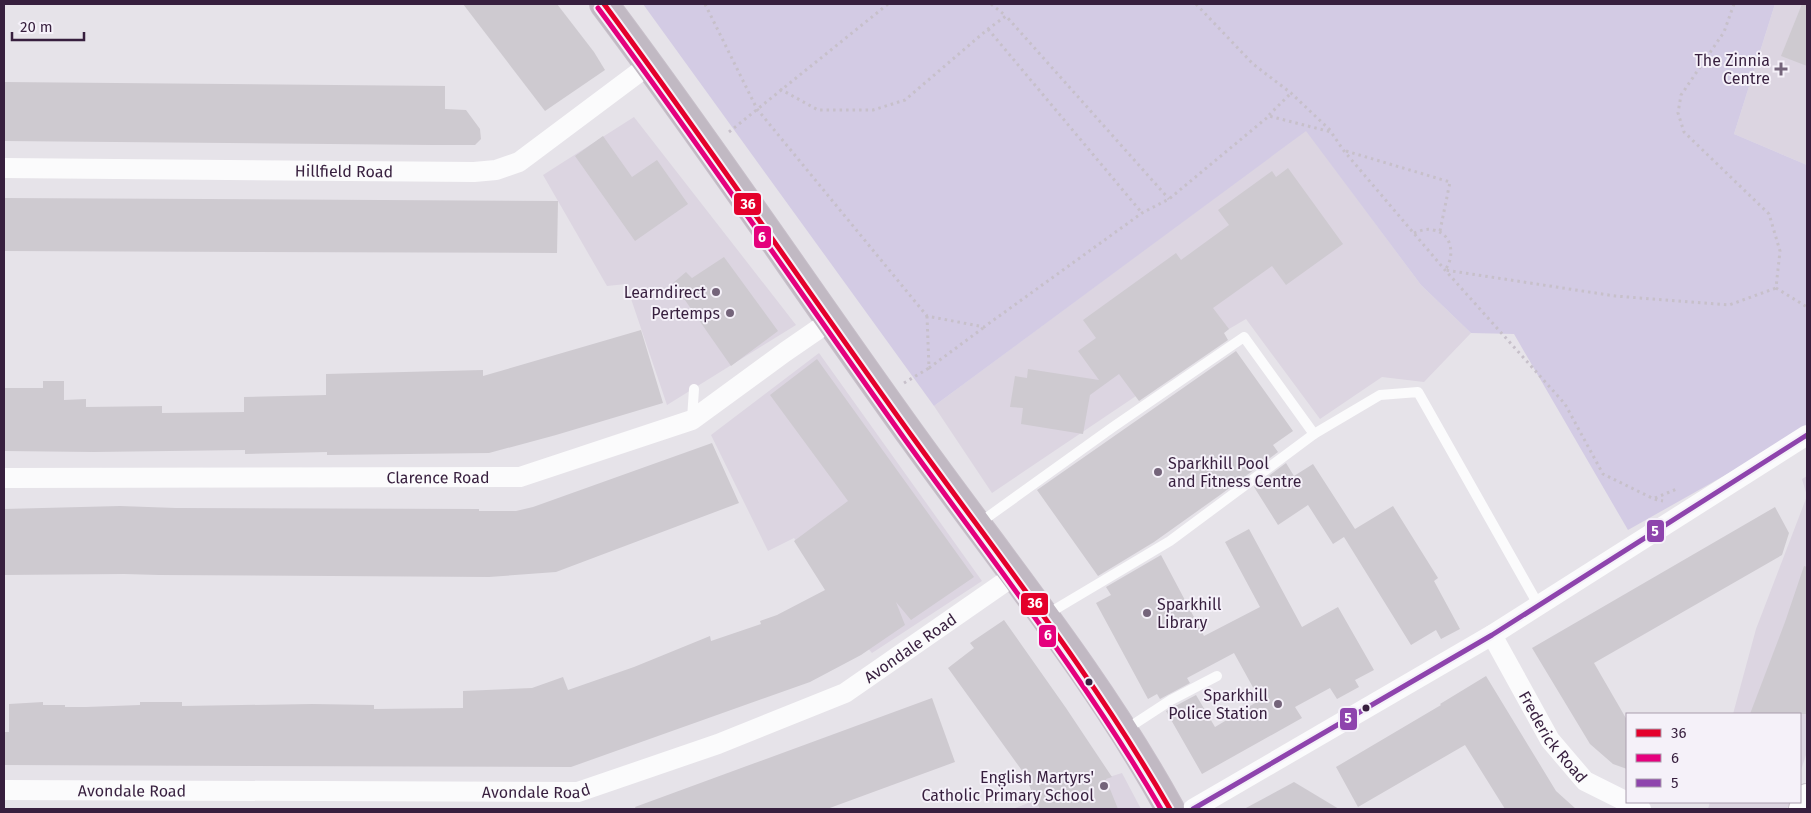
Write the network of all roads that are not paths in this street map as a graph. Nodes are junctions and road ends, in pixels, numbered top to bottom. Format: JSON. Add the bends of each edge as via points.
{"nodes":[{"id":1,"x":604,"y":4,"type":"edge"},
{"id":2,"x":650,"y":64,"type":"junction"},
{"id":3,"x":4,"y":168,"type":"edge"},
{"id":4,"x":830,"y":321,"type":"junction"},
{"id":5,"x":694,"y":389,"type":"dead end"},
{"id":6,"x":692,"y":420,"type":"junction"},
{"id":7,"x":1314,"y":434,"type":"junction"},
{"id":8,"x":1807,"y":435,"type":"edge"},
{"id":9,"x":4,"y":478,"type":"edge"},
{"id":10,"x":977,"y":524,"type":"junction"},
{"id":11,"x":1016,"y":575,"type":"junction"},
{"id":12,"x":1539,"y":606,"type":"junction"},
{"id":13,"x":1043,"y":616,"type":"junction"},
{"id":14,"x":1492,"y":635,"type":"junction"},
{"id":15,"x":1217,"y":676,"type":"dead end"},
{"id":16,"x":1124,"y":730,"type":"junction"},
{"id":17,"x":4,"y":790,"type":"edge"},
{"id":18,"x":1807,"y":798,"type":"edge"},
{"id":19,"x":1626,"y":802,"type":"edge"},
{"id":20,"x":1629,"y":803,"type":"edge"},
{"id":21,"x":1170,"y":809,"type":"edge"},
{"id":22,"x":1193,"y":809,"type":"edge"},
{"id":23,"x":1641,"y":809,"type":"edge"},
{"id":24,"x":1802,"y":809,"type":"edge"}],
"edges":[{"from":1,"to":2,"type":"highway"},
{"from":2,"to":3,"type":"street","name":"Hillfield Road","via":[[519,162],[496,170]]},
{"from":2,"to":4,"type":"highway"},
{"from":4,"to":6,"type":"street","name":"Clarence Road"},
{"from":4,"to":10,"type":"highway"},
{"from":5,"to":6,"type":"lane"},
{"from":6,"to":9,"type":"street","name":"Clarence Road","via":[[520,477]]},
{"from":7,"to":10,"type":"lane","via":[[1244,337]]},
{"from":7,"to":12,"type":"lane","via":[[1380,395],[1418,392]]},
{"from":7,"to":13,"type":"lane","via":[[1170,541]]},
{"from":8,"to":12,"type":"street"},
{"from":10,"to":11,"type":"highway"},
{"from":11,"to":13,"type":"highway"},
{"from":11,"to":17,"type":"street","name":"Avondale Road","via":[[845,693],[718,744],[578,792]]},
{"from":12,"to":14,"type":"street"},
{"from":13,"to":16,"type":"highway"},
{"from":14,"to":19,"type":"street","name":"Frederick Road","via":[[1550,740],[1585,781]]},
{"from":14,"to":22,"type":"street"},
{"from":15,"to":16,"type":"lane"},
{"from":16,"to":21,"type":"highway"},
{"from":18,"to":24,"type":"street"},
{"from":20,"to":23,"type":"street","name":"Frederick Road"}]}
